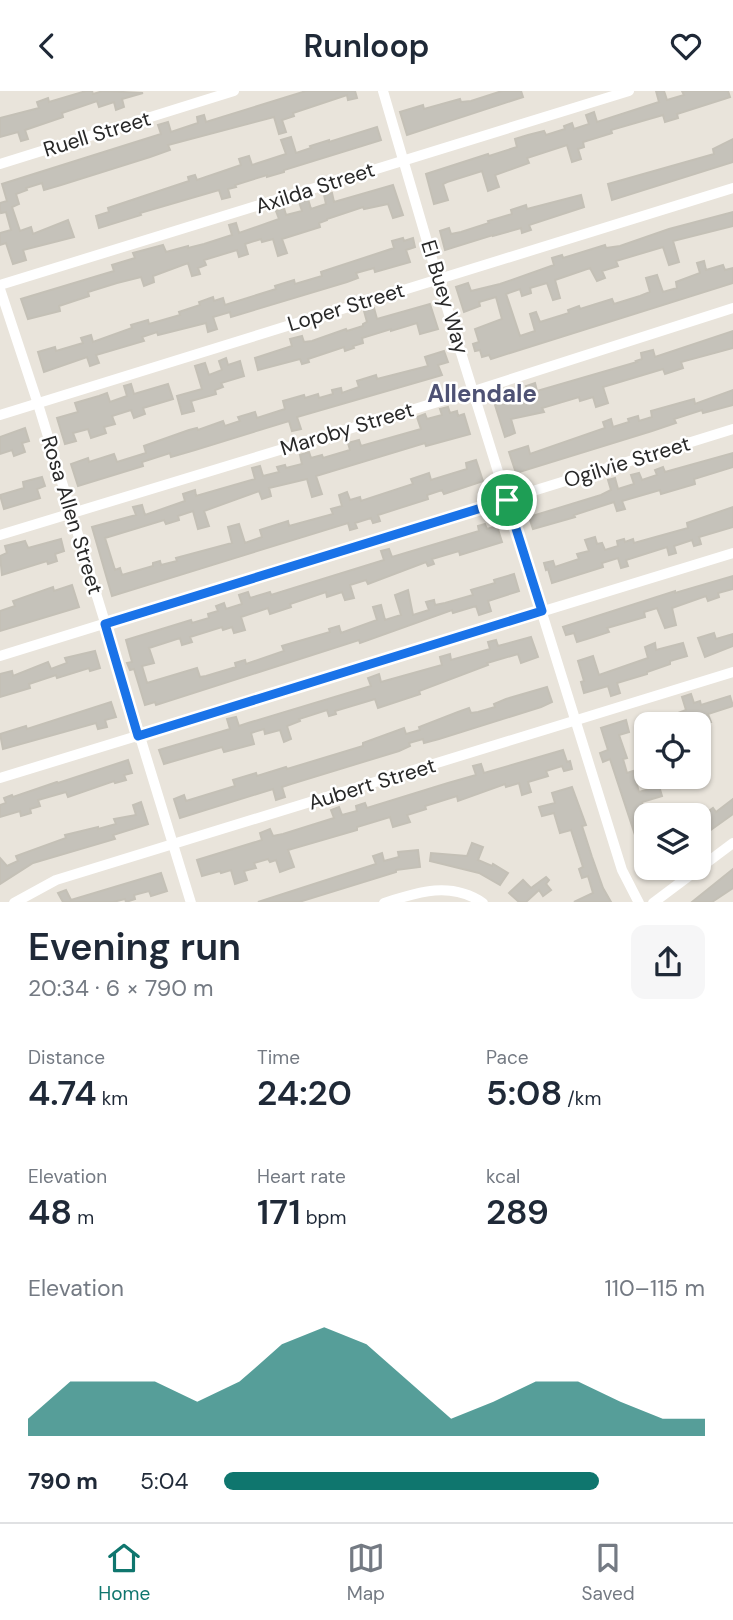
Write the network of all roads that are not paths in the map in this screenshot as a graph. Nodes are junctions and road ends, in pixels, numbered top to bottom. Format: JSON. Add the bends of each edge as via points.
{"nodes":[{"id":1,"x":234,"y":91,"type":"edge"},
{"id":2,"x":383,"y":91,"type":"edge"},
{"id":3,"x":629,"y":91,"type":"edge"},
{"id":4,"x":404,"y":159,"type":"junction"},
{"id":5,"x":0,"y":164,"type":"edge"},
{"id":6,"x":733,"y":188,"type":"edge"},
{"id":7,"x":438,"y":279,"type":"junction"},
{"id":8,"x":0,"y":287,"type":"edge"},
{"id":9,"x":733,"y":308,"type":"edge"},
{"id":10,"x":474,"y":391,"type":"junction"},
{"id":11,"x":38,"y":404,"type":"junction"},
{"id":12,"x":0,"y":415,"type":"edge"},
{"id":13,"x":733,"y":429,"type":"edge"},
{"id":14,"x":507,"y":500,"type":"junction"},
{"id":15,"x":71,"y":514,"type":"junction"},
{"id":16,"x":0,"y":535,"type":"edge"},
{"id":17,"x":733,"y":553,"type":"edge"},
{"id":18,"x":542,"y":611,"type":"junction"},
{"id":19,"x":105,"y":624,"type":"junction"},
{"id":20,"x":0,"y":656,"type":"edge"},
{"id":21,"x":733,"y":672,"type":"edge"},
{"id":22,"x":576,"y":721,"type":"junction"},
{"id":23,"x":138,"y":736,"type":"junction"},
{"id":24,"x":0,"y":778,"type":"edge"},
{"id":25,"x":733,"y":843,"type":"edge"},
{"id":26,"x":174,"y":846,"type":"junction"},
{"id":27,"x":14,"y":902,"type":"edge"},
{"id":28,"x":191,"y":902,"type":"edge"},
{"id":29,"x":384,"y":902,"type":"edge"},
{"id":30,"x":484,"y":902,"type":"edge"},
{"id":31,"x":639,"y":902,"type":"edge"},
{"id":32,"x":653,"y":902,"type":"edge"}],
"edges":[{"from":1,"to":5,"type":"street","name":"Ruell Street"},
{"from":2,"to":4,"type":"street","name":"El Buey Way"},
{"from":3,"to":4,"type":"street","name":"Axilda Street"},
{"from":4,"to":7,"type":"street","name":"El Buey Way"},
{"from":4,"to":8,"type":"street","name":"Axilda Street"},
{"from":6,"to":7,"type":"street","name":"Loper Street"},
{"from":7,"to":10,"type":"street","name":"El Buey Way"},
{"from":7,"to":11,"type":"street","name":"Loper Street"},
{"from":8,"to":11,"type":"street","name":"Rosa Allen Street"},
{"from":9,"to":10,"type":"street","name":"Maroby Street"},
{"from":10,"to":14,"type":"street","name":"El Buey Way"},
{"from":10,"to":15,"type":"street","name":"Maroby Street"},
{"from":11,"to":12,"type":"street","name":"Loper Street"},
{"from":11,"to":15,"type":"street","name":"Rosa Allen Street"},
{"from":13,"to":14,"type":"street","name":"Ogilvie Street"},
{"from":14,"to":18,"type":"street","name":"El Buey Way"},
{"from":14,"to":19,"type":"street","name":"Ogilvie Street"},
{"from":15,"to":16,"type":"street","name":"Maroby Street"},
{"from":15,"to":19,"type":"street","name":"Rosa Allen Street"},
{"from":17,"to":18,"type":"street"},
{"from":18,"to":22,"type":"street","name":"El Buey Way"},
{"from":18,"to":23,"type":"street"},
{"from":19,"to":20,"type":"street","name":"Ogilvie Street"},
{"from":19,"to":23,"type":"street","name":"Rosa Allen Street"},
{"from":21,"to":22,"type":"street","name":"Aubert Street"},
{"from":22,"to":26,"type":"street","name":"Aubert Street"},
{"from":22,"to":31,"type":"street","name":"El Buey Way","via":[[622,870]]},
{"from":23,"to":24,"type":"street"},
{"from":23,"to":26,"type":"street","name":"Rosa Allen Street"},
{"from":25,"to":32,"type":"street"},
{"from":26,"to":27,"type":"street","name":"Aubert Street","via":[[56,880]]},
{"from":26,"to":28,"type":"street","name":"Rosa Allen Street"},
{"from":29,"to":30,"type":"street","via":[[444,889]]}]}
